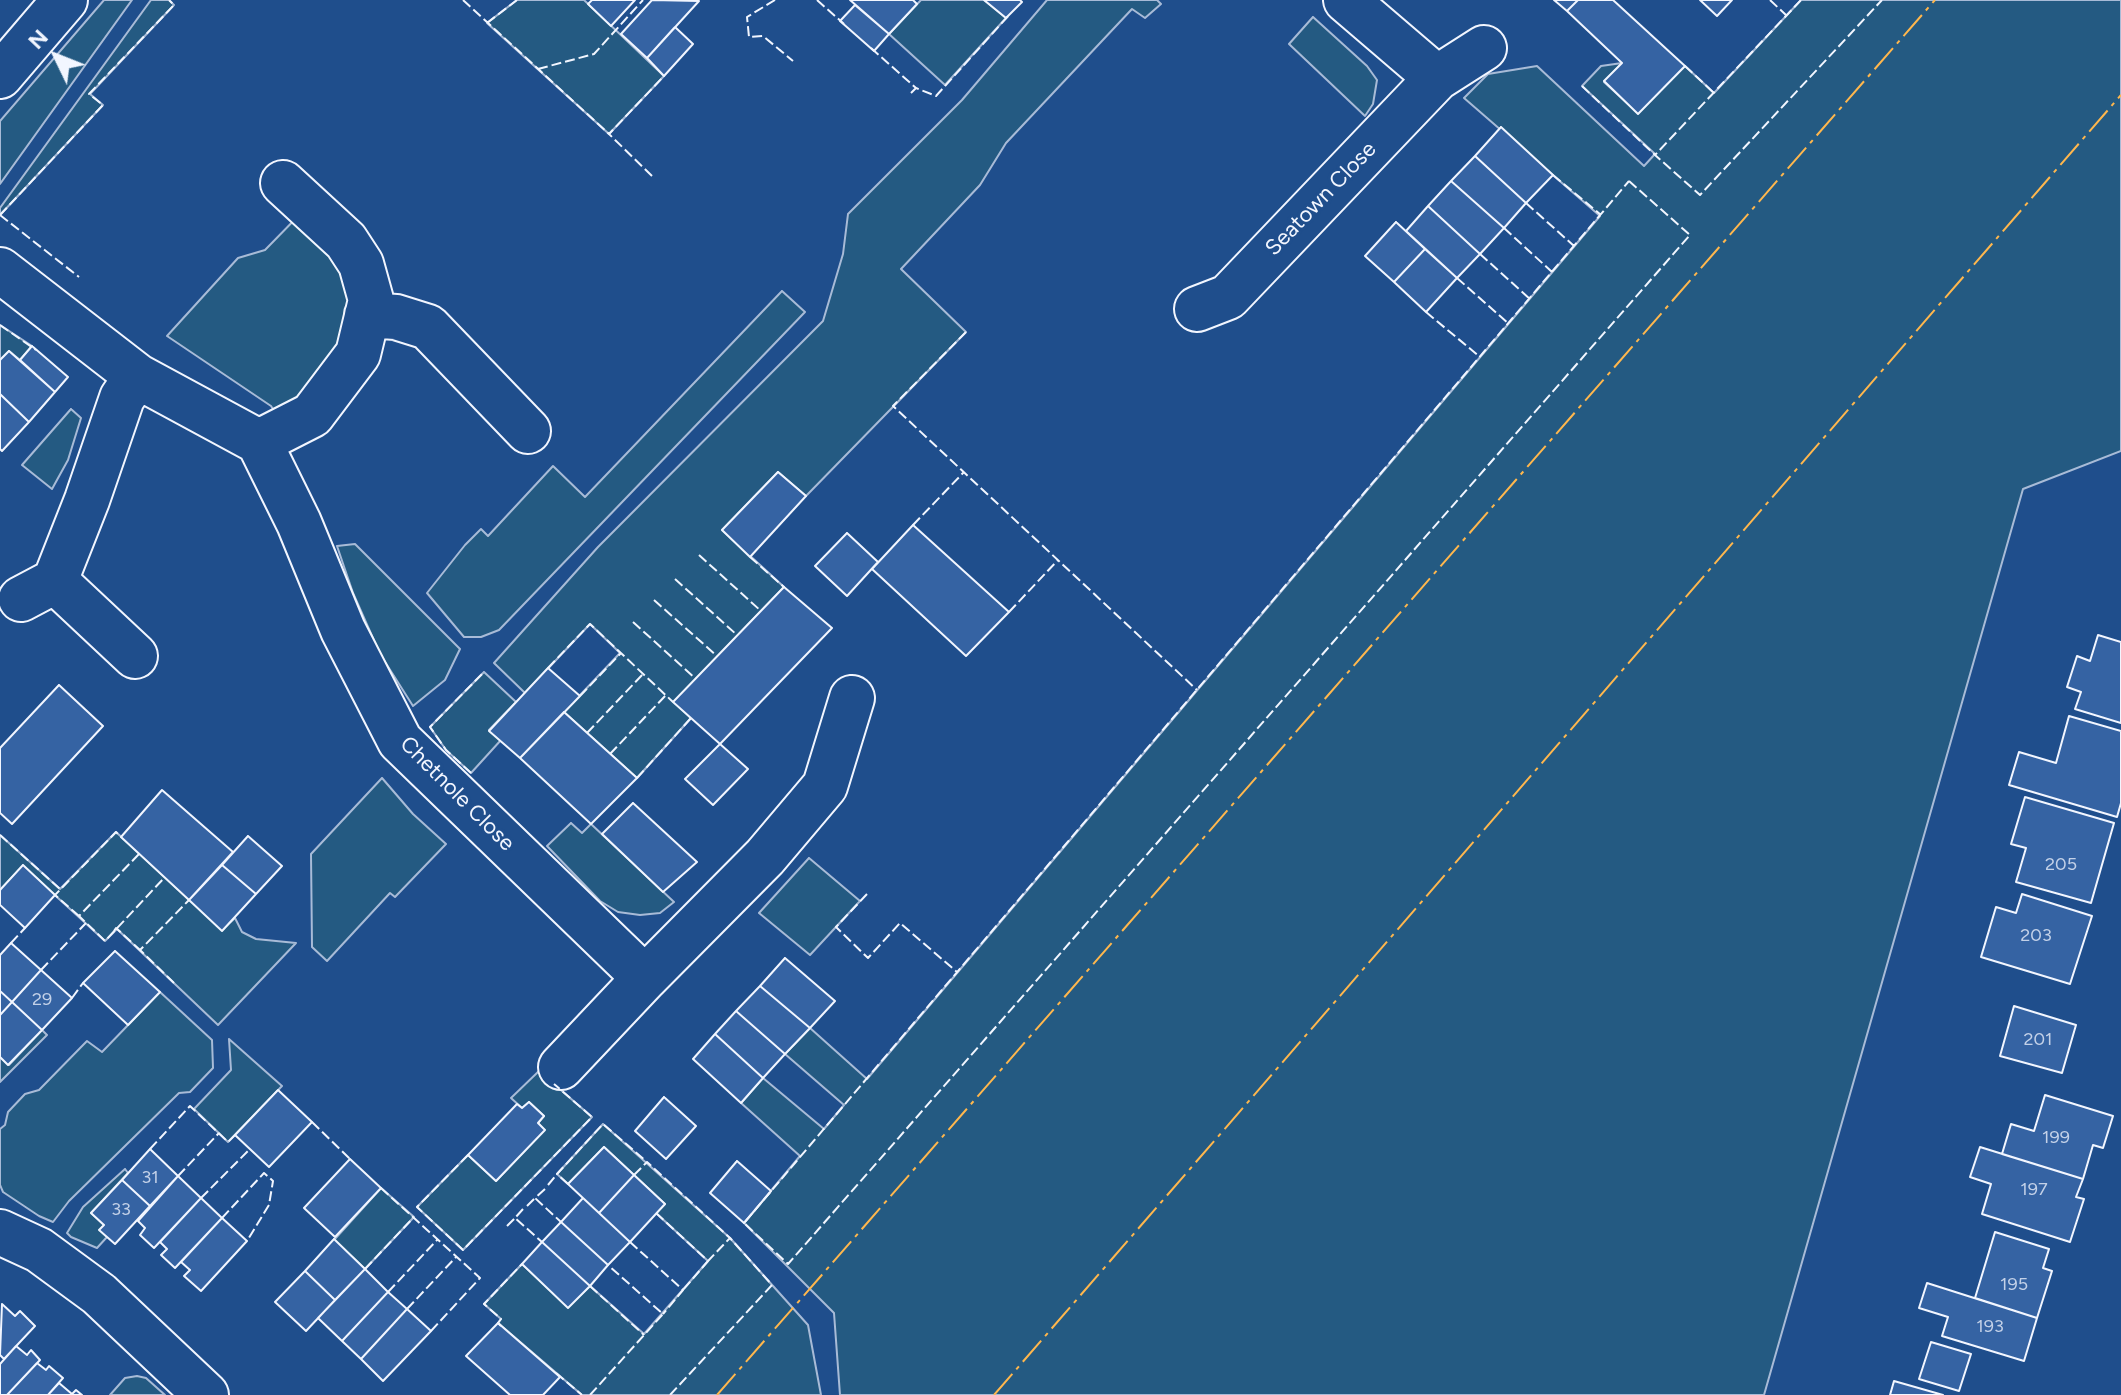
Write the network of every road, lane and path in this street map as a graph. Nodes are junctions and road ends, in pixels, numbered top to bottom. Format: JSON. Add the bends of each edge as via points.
{"nodes":[{"id":1,"x":65,"y":0,"type":"edge"},
{"id":2,"x":1346,"y":0,"type":"edge"},
{"id":3,"x":1484,"y":48,"type":"dead end"},
{"id":4,"x":0,"y":76,"type":"edge"},
{"id":5,"x":1437,"y":78,"type":"junction"},
{"id":6,"x":283,"y":183,"type":"dead end"},
{"id":7,"x":0,"y":270,"type":"edge"},
{"id":8,"x":1197,"y":309,"type":"dead end"},
{"id":9,"x":367,"y":315,"type":"junction"},
{"id":10,"x":137,"y":376,"type":"junction"},
{"id":11,"x":528,"y":431,"type":"dead end"},
{"id":12,"x":259,"y":442,"type":"junction"},
{"id":13,"x":135,"y":656,"type":"dead end"},
{"id":14,"x":852,"y":698,"type":"dead end"},
{"id":15,"x":645,"y":978,"type":"junction"},
{"id":16,"x":561,"y":1067,"type":"dead end"},
{"id":17,"x":0,"y":1232,"type":"edge"},
{"id":18,"x":206,"y":1395,"type":"edge"}],
"edges":[{"from":1,"to":4,"type":"street"},
{"from":2,"to":5,"type":"street"},
{"from":3,"to":5,"type":"street","name":"Seatown Close"},
{"from":5,"to":8,"type":"street","name":"Seatown Close","via":[[1228,297]]},
{"from":6,"to":9,"type":"street","via":[[346,241],[361,264],[371,300]]},
{"from":7,"to":10,"type":"street"},
{"from":9,"to":11,"type":"street","via":[[428,327]]},
{"from":9,"to":12,"type":"street","via":[[358,354],[312,415]]},
{"from":10,"to":12,"type":"street"},
{"from":10,"to":13,"type":"street","via":[[122,398],[38,590]]},
{"from":12,"to":15,"type":"street","name":"Chetnole Close","via":[[343,630],[400,741]]},
{"from":14,"to":15,"type":"street","via":[[825,786],[765,857]]},
{"from":15,"to":16,"type":"street"},
{"from":17,"to":18,"type":"street","via":[[39,1250],[99,1294]]}]}
